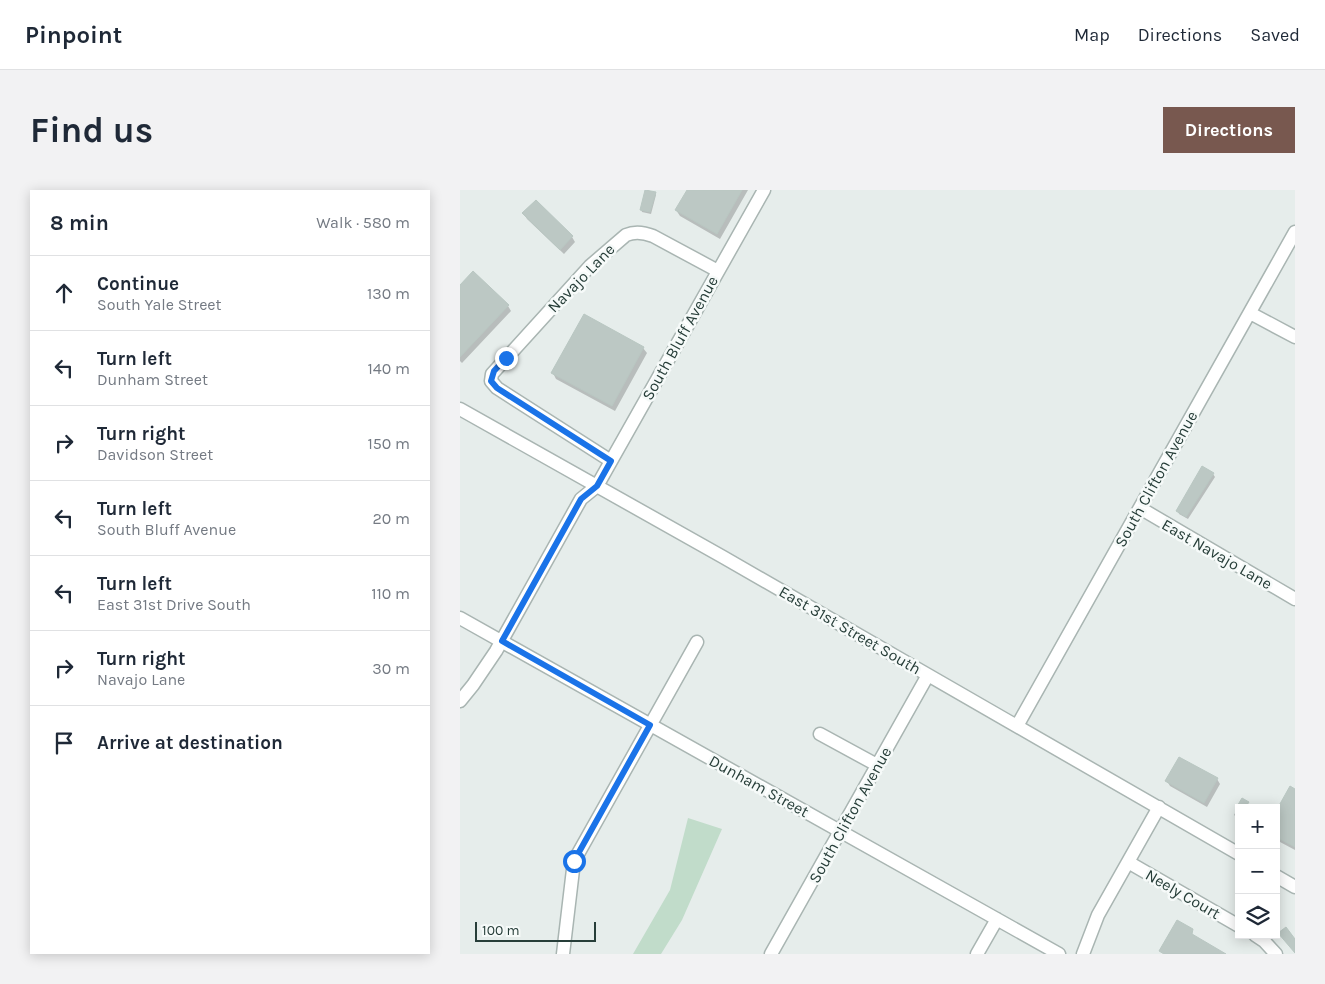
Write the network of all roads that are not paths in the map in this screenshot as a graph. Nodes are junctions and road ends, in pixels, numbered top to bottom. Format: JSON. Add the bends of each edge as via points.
{"nodes":[{"id":1,"x":764,"y":190,"type":"edge"},
{"id":2,"x":1295,"y":232,"type":"edge"},
{"id":3,"x":718,"y":271,"type":"junction"},
{"id":4,"x":1250,"y":313,"type":"junction"},
{"id":5,"x":1295,"y":337,"type":"edge"},
{"id":6,"x":460,"y":409,"type":"edge"},
{"id":7,"x":611,"y":461,"type":"junction"},
{"id":8,"x":597,"y":486,"type":"junction"},
{"id":9,"x":1140,"y":508,"type":"junction"},
{"id":10,"x":1295,"y":599,"type":"edge"},
{"id":11,"x":460,"y":618,"type":"edge"},
{"id":12,"x":502,"y":641,"type":"junction"},
{"id":13,"x":697,"y":642,"type":"dead end"},
{"id":14,"x":928,"y":675,"type":"junction"},
{"id":15,"x":460,"y":701,"type":"edge"},
{"id":16,"x":650,"y":725,"type":"junction"},
{"id":17,"x":1017,"y":726,"type":"junction"},
{"id":18,"x":820,"y":734,"type":"dead end"},
{"id":19,"x":877,"y":766,"type":"junction"},
{"id":20,"x":1159,"y":807,"type":"junction"},
{"id":21,"x":840,"y":831,"type":"junction"},
{"id":22,"x":1235,"y":852,"type":"edge"},
{"id":23,"x":1128,"y":862,"type":"junction"},
{"id":24,"x":1280,"y":878,"type":"edge"},
{"id":25,"x":1295,"y":887,"type":"edge"},
{"id":26,"x":996,"y":919,"type":"junction"},
{"id":27,"x":1235,"y":924,"type":"edge"},
{"id":28,"x":1261,"y":939,"type":"edge"},
{"id":29,"x":563,"y":954,"type":"edge"},
{"id":30,"x":771,"y":954,"type":"edge"},
{"id":31,"x":976,"y":954,"type":"edge"},
{"id":32,"x":1059,"y":954,"type":"edge"},
{"id":33,"x":1083,"y":954,"type":"edge"},
{"id":34,"x":1276,"y":954,"type":"edge"}],
"edges":[{"from":1,"to":3,"type":"street","name":"South Bluff Avenue"},
{"from":2,"to":4,"type":"street","name":"South Clifton Avenue"},
{"from":3,"to":7,"type":"street","name":"South Bluff Avenue"},
{"from":3,"to":7,"type":"street","name":"Navajo Lane","via":[[653,236],[632,232],[590,266],[498,366],[491,378],[497,388]]},
{"from":4,"to":5,"type":"street"},
{"from":4,"to":9,"type":"street","name":"South Clifton Avenue"},
{"from":6,"to":8,"type":"street","name":"East 31st Street South"},
{"from":7,"to":8,"type":"street","name":"South Bluff Avenue"},
{"from":8,"to":12,"type":"street","name":"South Bluff Avenue","via":[[581,499]]},
{"from":8,"to":14,"type":"street","name":"East 31st Street South"},
{"from":9,"to":10,"type":"street","name":"East Navajo Lane"},
{"from":9,"to":17,"type":"street","name":"South Clifton Avenue"},
{"from":11,"to":12,"type":"street","name":"Dunham Street"},
{"from":12,"to":15,"type":"street","name":"South Bluff Avenue"},
{"from":12,"to":16,"type":"street","name":"Dunham Street"},
{"from":13,"to":16,"type":"street"},
{"from":14,"to":17,"type":"street","name":"East 31st Street South"},
{"from":14,"to":19,"type":"street","name":"South Clifton Avenue"},
{"from":16,"to":21,"type":"street","name":"Dunham Street"},
{"from":16,"to":29,"type":"street","via":[[574,861]]},
{"from":17,"to":20,"type":"street","name":"East 31st Street South"},
{"from":18,"to":19,"type":"street"},
{"from":19,"to":21,"type":"street","name":"South Clifton Avenue"},
{"from":20,"to":22,"type":"street","name":"East 31st Street South"},
{"from":20,"to":23,"type":"street"},
{"from":21,"to":26,"type":"street","name":"Dunham Street"},
{"from":21,"to":30,"type":"street","name":"South Clifton Avenue"},
{"from":23,"to":27,"type":"street","name":"Neely Court"},
{"from":23,"to":33,"type":"street","via":[[1098,915]]},
{"from":24,"to":25,"type":"street"},
{"from":26,"to":31,"type":"street"},
{"from":26,"to":32,"type":"street","name":"Dunham Street"},
{"from":28,"to":34,"type":"street"}]}
